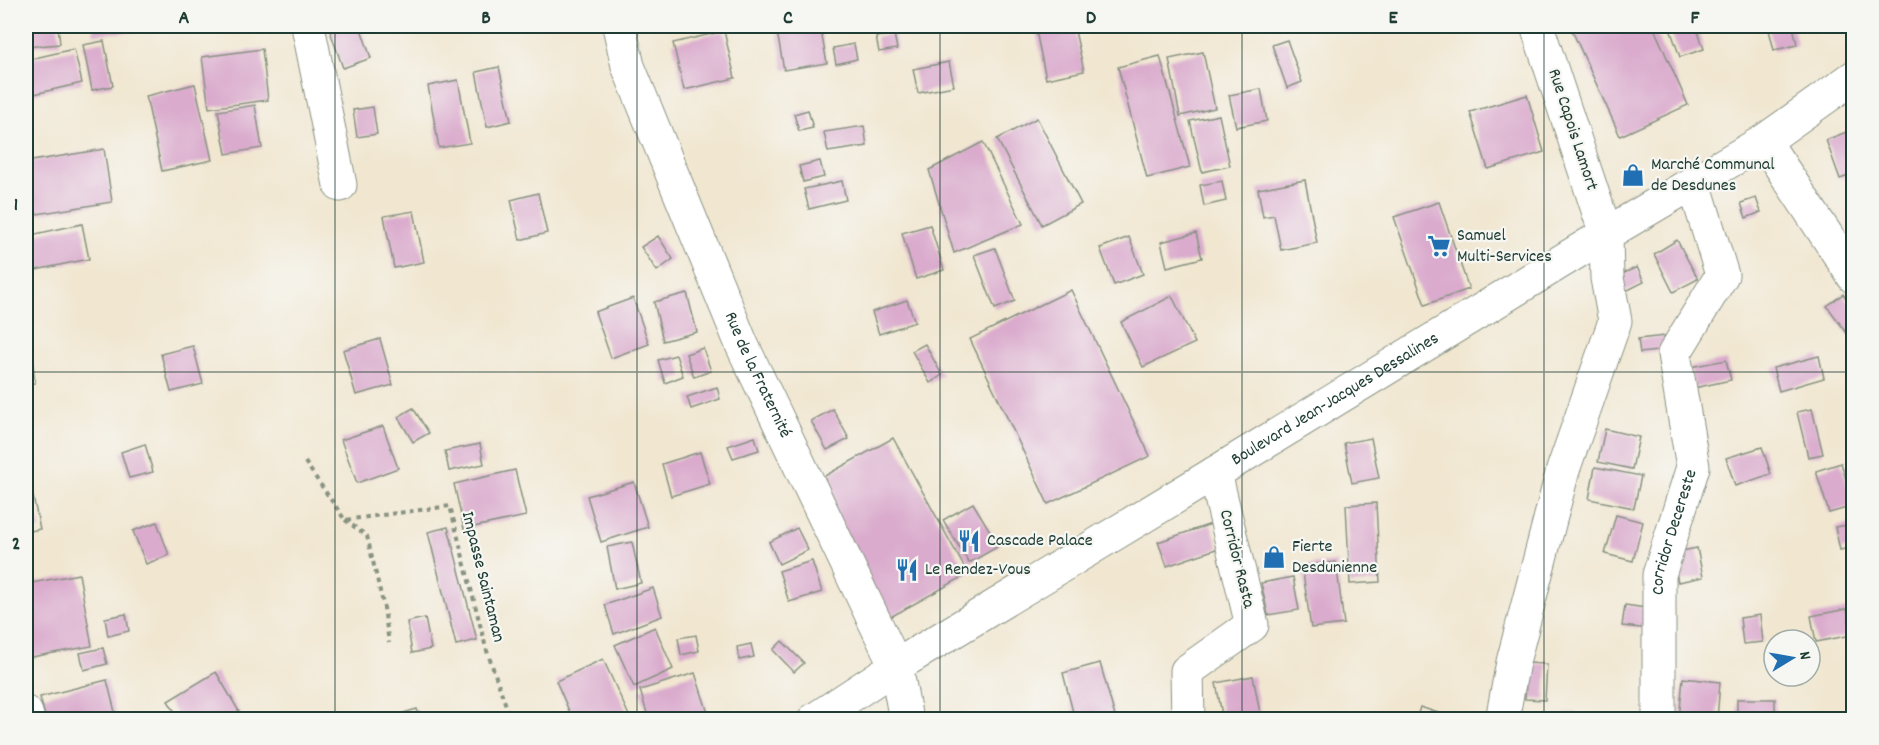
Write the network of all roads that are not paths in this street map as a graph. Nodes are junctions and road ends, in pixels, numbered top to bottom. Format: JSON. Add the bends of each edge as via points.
{"nodes":[{"id":1,"x":308,"y":26,"type":"edge"},
{"id":2,"x":619,"y":26,"type":"edge"},
{"id":3,"x":1538,"y":26,"type":"edge"},
{"id":4,"x":1854,"y":77,"type":"edge"},
{"id":5,"x":1764,"y":141,"type":"junction"},
{"id":6,"x":1694,"y":183,"type":"junction"},
{"id":7,"x":340,"y":185,"type":"dead end"},
{"id":8,"x":1606,"y":234,"type":"junction"},
{"id":9,"x":1854,"y":277,"type":"edge"},
{"id":10,"x":1215,"y":474,"type":"junction"},
{"id":11,"x":896,"y":666,"type":"junction"},
{"id":12,"x":26,"y":713,"type":"edge"},
{"id":13,"x":28,"y":720,"type":"edge"},
{"id":14,"x":814,"y":720,"type":"edge"},
{"id":15,"x":906,"y":720,"type":"edge"},
{"id":16,"x":1188,"y":720,"type":"edge"},
{"id":17,"x":1502,"y":720,"type":"edge"},
{"id":18,"x":1659,"y":720,"type":"edge"}],
"edges":[{"from":1,"to":7,"type":"street"},
{"from":2,"to":11,"type":"street","name":"Rue de la Fraternité","via":[[628,66],[742,345]]},
{"from":3,"to":8,"type":"street","name":"Rue Capois Lamort"},
{"from":4,"to":5,"type":"street","name":"Boulevard Jean-Jacques Dessalines"},
{"from":5,"to":6,"type":"street","name":"Boulevard Jean-Jacques Dessalines"},
{"from":5,"to":9,"type":"street"},
{"from":6,"to":8,"type":"street","name":"Boulevard Jean-Jacques Dessalines"},
{"from":6,"to":18,"type":"street","name":"Corridor Decereste","via":[[1722,275],[1674,354],[1693,467],[1659,574]]},
{"from":8,"to":10,"type":"street","name":"Boulevard Jean-Jacques Dessalines"},
{"from":8,"to":17,"type":"street","name":"Rue Capois Lamort","via":[[1607,278],[1615,321],[1563,470]]},
{"from":10,"to":11,"type":"street","name":"Boulevard Jean-Jacques Dessalines"},
{"from":10,"to":16,"type":"street","name":"Corridor Rasta","via":[[1252,625],[1187,671]]},
{"from":11,"to":14,"type":"street","name":"Boulevard Jean-Jacques Dessalines"},
{"from":11,"to":15,"type":"street","name":"Rue de la Fraternité"},
{"from":12,"to":13,"type":"street"}]}
